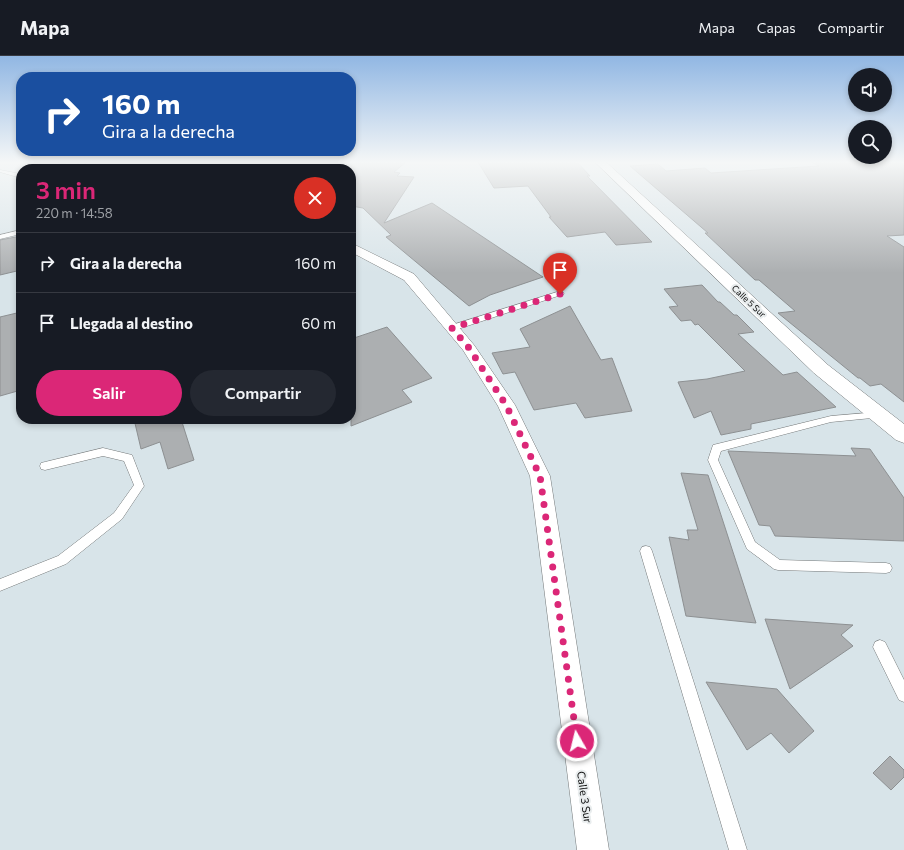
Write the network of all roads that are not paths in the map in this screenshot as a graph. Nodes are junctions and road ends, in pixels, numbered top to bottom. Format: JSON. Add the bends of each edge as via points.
{"nodes":[{"id":1,"x":640,"y":199,"type":"edge"},
{"id":2,"x":16,"y":233,"type":"edge"},
{"id":3,"x":0,"y":237,"type":"edge"},
{"id":4,"x":356,"y":250,"type":"edge"},
{"id":5,"x":560,"y":294,"type":"dead end"},
{"id":6,"x":452,"y":328,"type":"junction"},
{"id":7,"x":879,"y":415,"type":"junction"},
{"id":8,"x":904,"y":435,"type":"edge"},
{"id":9,"x":45,"y":466,"type":"dead end"},
{"id":10,"x":646,"y":550,"type":"dead end"},
{"id":11,"x":886,"y":568,"type":"dead end"},
{"id":12,"x":0,"y":585,"type":"edge"},
{"id":13,"x":880,"y":646,"type":"dead end"},
{"id":14,"x":904,"y":695,"type":"edge"},
{"id":15,"x":593,"y":850,"type":"edge"},
{"id":16,"x":738,"y":850,"type":"edge"}],
"edges":[{"from":1,"to":7,"type":"street","name":"Calle 5 Sur","via":[[821,369]]},
{"from":2,"to":3,"type":"lane"},
{"from":4,"to":6,"type":"street","name":"Calle 3 Sur","via":[[409,277]]},
{"from":5,"to":6,"type":"lane"},
{"from":6,"to":15,"type":"street","name":"Calle 3 Sur","via":[[469,348],[506,405],[540,476]]},
{"from":7,"to":8,"type":"street","name":"Calle 5 Sur"},
{"from":7,"to":11,"type":"lane","via":[[831,419],[717,448],[713,460],[751,545],[778,565]]},
{"from":9,"to":12,"type":"lane","via":[[103,452],[128,458],[139,486],[118,516],[62,560]]},
{"from":10,"to":16,"type":"lane"},
{"from":13,"to":14,"type":"lane"}]}
